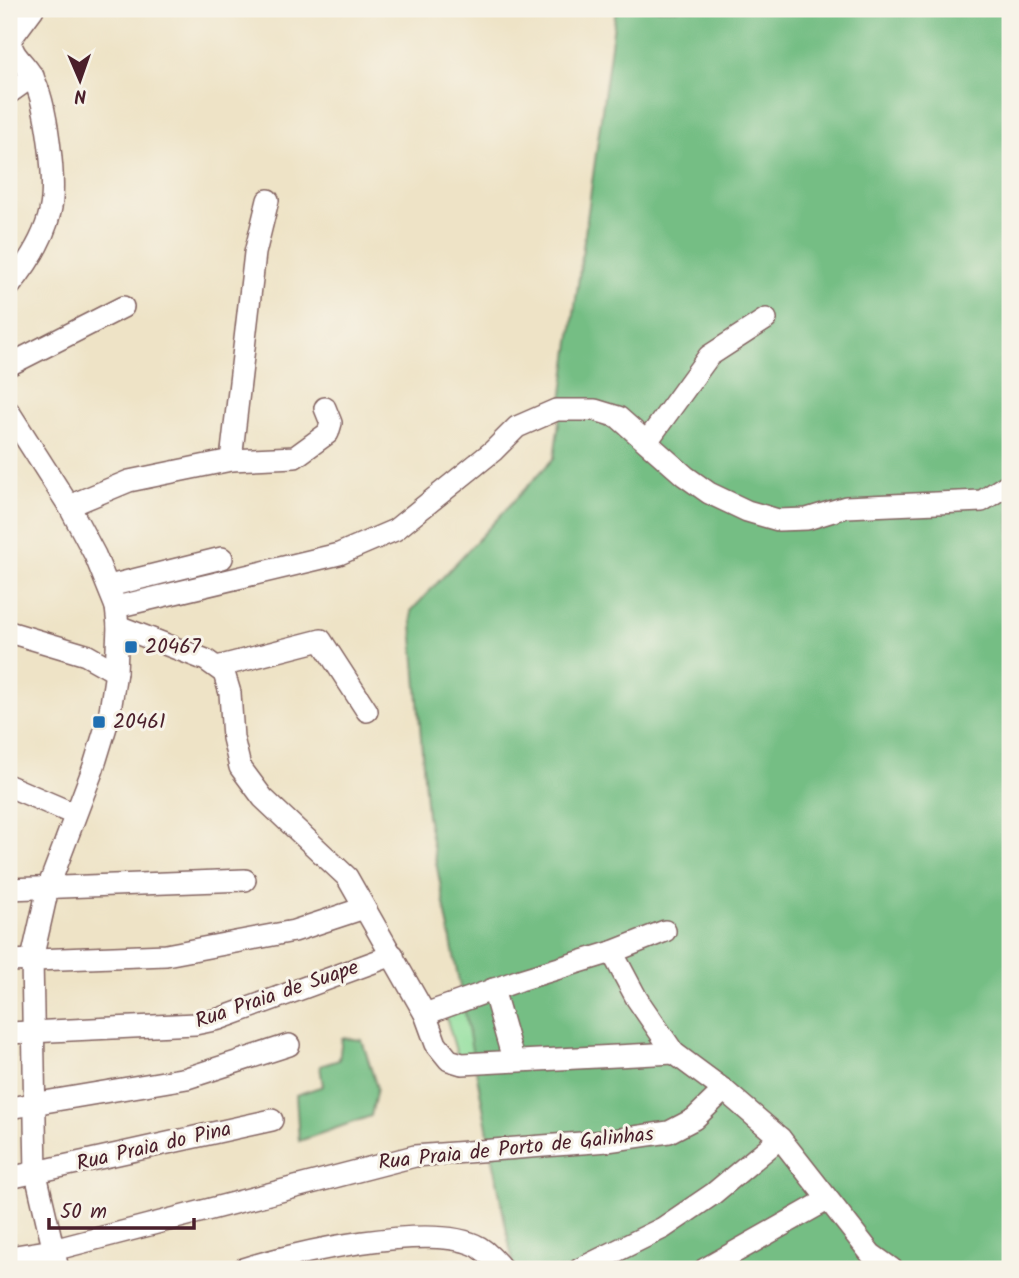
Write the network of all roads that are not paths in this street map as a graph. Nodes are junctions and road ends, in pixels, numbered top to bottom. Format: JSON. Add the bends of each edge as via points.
{"nodes":[{"id":1,"x":32,"y":10,"type":"edge"},
{"id":2,"x":33,"y":76,"type":"junction"},
{"id":3,"x":9,"y":93,"type":"edge"},
{"id":4,"x":268,"y":200,"type":"dead end"},
{"id":5,"x":9,"y":287,"type":"edge"},
{"id":6,"x":123,"y":307,"type":"dead end"},
{"id":7,"x":766,"y":319,"type":"dead end"},
{"id":8,"x":9,"y":365,"type":"edge"},
{"id":9,"x":325,"y":408,"type":"dead end"},
{"id":10,"x":9,"y":412,"type":"edge"},
{"id":11,"x":648,"y":440,"type":"junction"},
{"id":12,"x":17,"y":443,"type":"edge"},
{"id":13,"x":231,"y":460,"type":"junction"},
{"id":14,"x":1010,"y":483,"type":"edge"},
{"id":15,"x":69,"y":506,"type":"junction"},
{"id":16,"x":222,"y":558,"type":"dead end"},
{"id":17,"x":108,"y":586,"type":"junction"},
{"id":18,"x":117,"y":617,"type":"junction"},
{"id":19,"x":9,"y":632,"type":"edge"},
{"id":20,"x":217,"y":667,"type":"junction"},
{"id":21,"x":116,"y":672,"type":"junction"},
{"id":22,"x":367,"y":711,"type":"dead end"},
{"id":23,"x":9,"y":786,"type":"edge"},
{"id":24,"x":74,"y":814,"type":"junction"},
{"id":25,"x":245,"y":880,"type":"dead end"},
{"id":26,"x":48,"y":888,"type":"junction"},
{"id":27,"x":9,"y":889,"type":"edge"},
{"id":28,"x":364,"y":908,"type":"junction"},
{"id":29,"x":665,"y":931,"type":"dead end"},
{"id":30,"x":612,"y":952,"type":"junction"},
{"id":31,"x":393,"y":955,"type":"junction"},
{"id":32,"x":32,"y":959,"type":"junction"},
{"id":33,"x":9,"y":961,"type":"edge"},
{"id":34,"x":493,"y":989,"type":"junction"},
{"id":35,"x":425,"y":1013,"type":"junction"},
{"id":36,"x":34,"y":1031,"type":"junction"},
{"id":37,"x":9,"y":1033,"type":"edge"},
{"id":38,"x":289,"y":1045,"type":"dead end"},
{"id":39,"x":674,"y":1053,"type":"junction"},
{"id":40,"x":513,"y":1059,"type":"junction"},
{"id":41,"x":724,"y":1090,"type":"junction"},
{"id":42,"x":33,"y":1105,"type":"junction"},
{"id":43,"x":9,"y":1108,"type":"edge"},
{"id":44,"x":272,"y":1120,"type":"dead end"},
{"id":45,"x":780,"y":1138,"type":"junction"},
{"id":46,"x":36,"y":1174,"type":"junction"},
{"id":47,"x":9,"y":1178,"type":"edge"},
{"id":48,"x":827,"y":1199,"type":"junction"},
{"id":49,"x":9,"y":1257,"type":"edge"},
{"id":50,"x":56,"y":1260,"type":"edge"},
{"id":51,"x":243,"y":1269,"type":"edge"},
{"id":52,"x":502,"y":1269,"type":"edge"},
{"id":53,"x":580,"y":1269,"type":"edge"},
{"id":54,"x":705,"y":1269,"type":"edge"},
{"id":55,"x":892,"y":1269,"type":"edge"}],
"edges":[{"from":1,"to":2,"type":"street","via":[[10,40],[15,56]]},
{"from":2,"to":3,"type":"street"},
{"from":2,"to":5,"type":"street","via":[[51,156],[51,211],[35,250]]},
{"from":4,"to":13,"type":"street","via":[[255,253]]},
{"from":6,"to":8,"type":"street"},
{"from":7,"to":11,"type":"street","via":[[709,356]]},
{"from":9,"to":13,"type":"street","via":[[331,423],[328,433],[295,457]]},
{"from":10,"to":12,"type":"street"},
{"from":11,"to":14,"type":"street","via":[[709,493],[747,512],[778,520],[807,519],[846,507],[982,501]]},
{"from":11,"to":18,"type":"street","via":[[618,417],[595,410],[556,410],[517,427],[395,530],[339,554]]},
{"from":12,"to":15,"type":"street"},
{"from":13,"to":15,"type":"street","via":[[129,481]]},
{"from":15,"to":17,"type":"street"},
{"from":16,"to":17,"type":"street"},
{"from":17,"to":18,"type":"street"},
{"from":18,"to":20,"type":"street"},
{"from":18,"to":21,"type":"street"},
{"from":19,"to":21,"type":"street","via":[[86,654]]},
{"from":20,"to":22,"type":"street","via":[[321,640]]},
{"from":20,"to":28,"type":"street","via":[[229,686],[240,767],[263,798],[347,877]]},
{"from":21,"to":24,"type":"street","via":[[109,717]]},
{"from":23,"to":24,"type":"street"},
{"from":24,"to":26,"type":"street"},
{"from":25,"to":26,"type":"street"},
{"from":26,"to":27,"type":"street"},
{"from":26,"to":32,"type":"street"},
{"from":28,"to":31,"type":"street"},
{"from":28,"to":32,"type":"street","via":[[294,931],[190,952]]},
{"from":29,"to":30,"type":"street"},
{"from":30,"to":34,"type":"street"},
{"from":30,"to":39,"type":"street"},
{"from":31,"to":35,"type":"street"},
{"from":31,"to":36,"type":"street","name":"Rua Praia de Suape","via":[[219,1019]]},
{"from":32,"to":33,"type":"street"},
{"from":32,"to":36,"type":"street"},
{"from":34,"to":35,"type":"street"},
{"from":34,"to":40,"type":"street"},
{"from":35,"to":40,"type":"street","via":[[436,1044],[449,1060],[462,1064]]},
{"from":36,"to":37,"type":"street","name":"Rua Praia de Suape"},
{"from":36,"to":42,"type":"street"},
{"from":38,"to":42,"type":"street","via":[[187,1078]]},
{"from":39,"to":40,"type":"street"},
{"from":39,"to":41,"type":"street"},
{"from":41,"to":45,"type":"street"},
{"from":41,"to":50,"type":"street","name":"Rua Praia de Porto de Galinhas","via":[[694,1119],[669,1132],[415,1156]]},
{"from":42,"to":43,"type":"street"},
{"from":42,"to":46,"type":"street"},
{"from":44,"to":46,"type":"street","name":"Rua Praia do Pina"},
{"from":45,"to":48,"type":"street"},
{"from":45,"to":53,"type":"street","via":[[713,1194],[663,1228]]},
{"from":46,"to":47,"type":"street","name":"Rua Praia do Pina"},
{"from":46,"to":50,"type":"street"},
{"from":48,"to":54,"type":"street"},
{"from":48,"to":55,"type":"street","via":[[871,1254]]},
{"from":49,"to":50,"type":"street","name":"Rua Praia de Porto de Galinhas"},
{"from":51,"to":52,"type":"street","via":[[377,1240],[430,1239],[479,1247]]}]}
